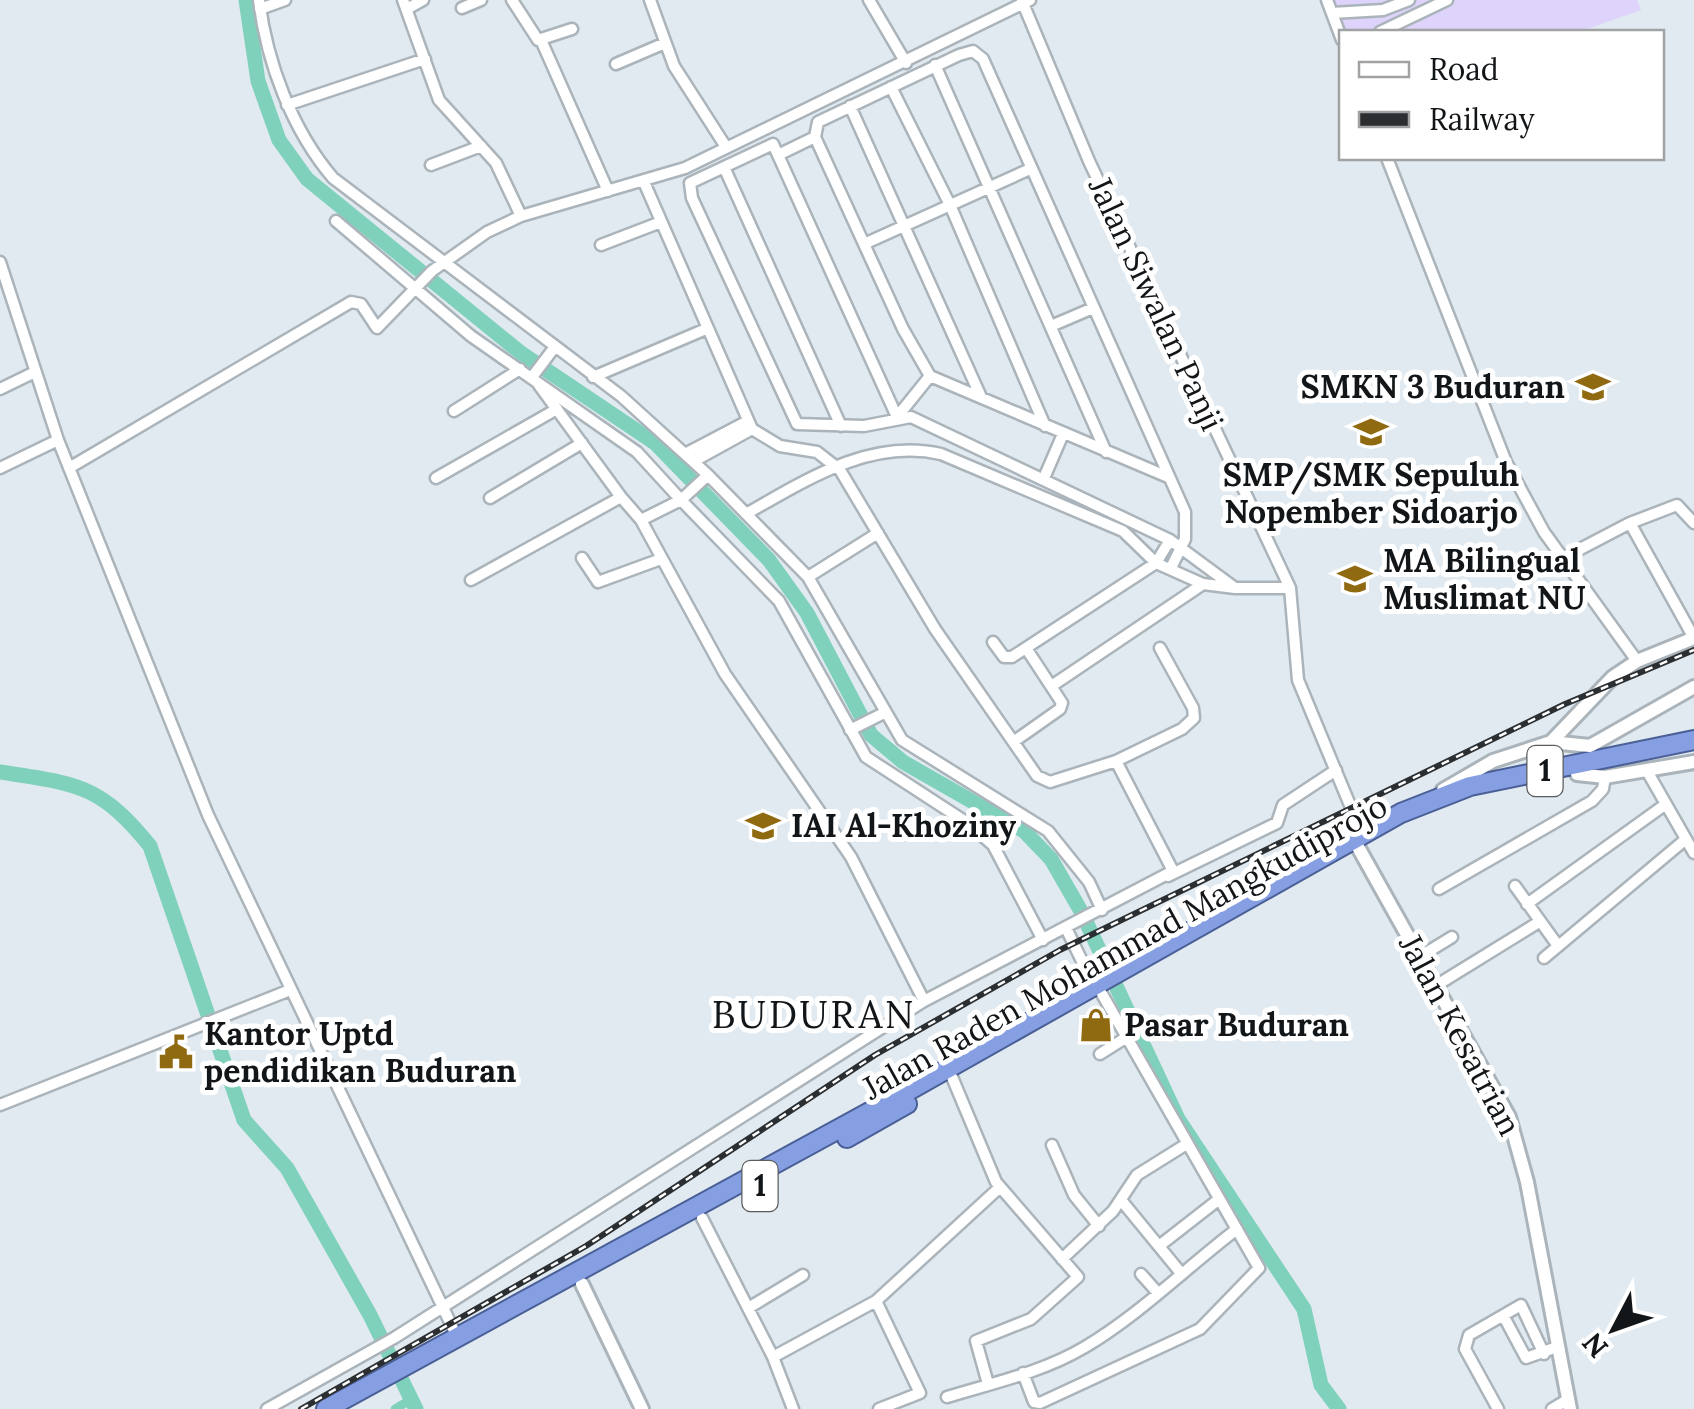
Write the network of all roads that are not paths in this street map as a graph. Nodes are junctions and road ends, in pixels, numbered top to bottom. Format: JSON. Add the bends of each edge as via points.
{"nodes":[{"id":1,"x":285,"y":0,"type":"edge"},
{"id":2,"x":422,"y":0,"type":"edge"},
{"id":3,"x":481,"y":0,"type":"edge"},
{"id":4,"x":512,"y":0,"type":"edge"},
{"id":5,"x":650,"y":0,"type":"edge"},
{"id":6,"x":868,"y":0,"type":"edge"},
{"id":7,"x":1327,"y":0,"type":"edge"},
{"id":8,"x":1408,"y":0,"type":"edge"},
{"id":9,"x":1447,"y":0,"type":"edge"},
{"id":10,"x":1025,"y":1,"type":"edge"},
{"id":11,"x":260,"y":4,"type":"edge"},
{"id":12,"x":405,"y":4,"type":"edge"},
{"id":13,"x":462,"y":8,"type":"dead end"},
{"id":14,"x":1382,"y":10,"type":"junction"},
{"id":15,"x":1332,"y":14,"type":"junction"},
{"id":16,"x":572,"y":29,"type":"dead end"},
{"id":17,"x":1384,"y":29,"type":"edge"},
{"id":18,"x":1339,"y":32,"type":"edge"},
{"id":19,"x":542,"y":40,"type":"junction"},
{"id":20,"x":665,"y":43,"type":"junction"},
{"id":21,"x":425,"y":60,"type":"junction"},
{"id":22,"x":906,"y":63,"type":"junction"},
{"id":23,"x":616,"y":64,"type":"dead end"},
{"id":24,"x":936,"y":66,"type":"junction"},
{"id":25,"x":892,"y":87,"type":"junction"},
{"id":26,"x":287,"y":105,"type":"junction"},
{"id":27,"x":850,"y":106,"type":"junction"},
{"id":28,"x":768,"y":129,"type":"junction"},
{"id":29,"x":816,"y":137,"type":"junction"},
{"id":30,"x":481,"y":146,"type":"junction"},
{"id":31,"x":726,"y":147,"type":"junction"},
{"id":32,"x":775,"y":150,"type":"junction"},
{"id":33,"x":1388,"y":160,"type":"edge"},
{"id":34,"x":432,"y":165,"type":"dead end"},
{"id":35,"x":724,"y":167,"type":"junction"},
{"id":36,"x":1030,"y":169,"type":"junction"},
{"id":37,"x":644,"y":182,"type":"junction"},
{"id":38,"x":992,"y":185,"type":"junction"},
{"id":39,"x":608,"y":191,"type":"junction"},
{"id":40,"x":950,"y":205,"type":"junction"},
{"id":41,"x":522,"y":216,"type":"junction"},
{"id":42,"x":336,"y":221,"type":"dead end"},
{"id":43,"x":661,"y":222,"type":"junction"},
{"id":44,"x":904,"y":226,"type":"junction"},
{"id":45,"x":864,"y":244,"type":"junction"},
{"id":46,"x":602,"y":245,"type":"dead end"},
{"id":47,"x":0,"y":262,"type":"edge"},
{"id":48,"x":443,"y":262,"type":"junction"},
{"id":49,"x":416,"y":286,"type":"junction"},
{"id":50,"x":1092,"y":308,"type":"junction"},
{"id":51,"x":1051,"y":326,"type":"junction"},
{"id":52,"x":706,"y":329,"type":"junction"},
{"id":53,"x":551,"y":353,"type":"junction"},
{"id":54,"x":520,"y":369,"type":"junction"},
{"id":55,"x":35,"y":372,"type":"junction"},
{"id":56,"x":535,"y":376,"type":"junction"},
{"id":57,"x":593,"y":376,"type":"junction"},
{"id":58,"x":930,"y":376,"type":"junction"},
{"id":59,"x":0,"y":389,"type":"edge"},
{"id":60,"x":981,"y":398,"type":"junction"},
{"id":61,"x":557,"y":409,"type":"junction"},
{"id":62,"x":454,"y":411,"type":"dead end"},
{"id":63,"x":897,"y":417,"type":"junction"},
{"id":64,"x":598,"y":422,"type":"junction"},
{"id":65,"x":750,"y":425,"type":"junction"},
{"id":66,"x":841,"y":426,"type":"junction"},
{"id":67,"x":1044,"y":426,"type":"junction"},
{"id":68,"x":1063,"y":434,"type":"junction"},
{"id":69,"x":58,"y":440,"type":"junction"},
{"id":70,"x":579,"y":440,"type":"junction"},
{"id":71,"x":1106,"y":453,"type":"junction"},
{"id":72,"x":690,"y":458,"type":"junction"},
{"id":73,"x":0,"y":468,"type":"edge"},
{"id":74,"x":69,"y":468,"type":"junction"},
{"id":75,"x":832,"y":468,"type":"junction"},
{"id":76,"x":705,"y":477,"type":"junction"},
{"id":77,"x":1168,"y":477,"type":"junction"},
{"id":78,"x":436,"y":478,"type":"dead end"},
{"id":79,"x":1044,"y":478,"type":"junction"},
{"id":80,"x":621,"y":497,"type":"junction"},
{"id":81,"x":685,"y":497,"type":"junction"},
{"id":82,"x":490,"y":498,"type":"dead end"},
{"id":83,"x":746,"y":514,"type":"junction"},
{"id":84,"x":641,"y":520,"type":"junction"},
{"id":85,"x":1630,"y":523,"type":"junction"},
{"id":86,"x":1694,"y":523,"type":"edge"},
{"id":87,"x":878,"y":533,"type":"junction"},
{"id":88,"x":1170,"y":540,"type":"junction"},
{"id":89,"x":1181,"y":549,"type":"junction"},
{"id":90,"x":582,"y":558,"type":"dead end"},
{"id":91,"x":1563,"y":558,"type":"junction"},
{"id":92,"x":661,"y":559,"type":"junction"},
{"id":93,"x":1156,"y":563,"type":"junction"},
{"id":94,"x":1171,"y":568,"type":"junction"},
{"id":95,"x":808,"y":577,"type":"junction"},
{"id":96,"x":472,"y":580,"type":"dead end"},
{"id":97,"x":1202,"y":584,"type":"junction"},
{"id":98,"x":1234,"y":588,"type":"junction"},
{"id":99,"x":1290,"y":588,"type":"junction"},
{"id":100,"x":1694,"y":638,"type":"edge"},
{"id":101,"x":993,"y":642,"type":"dead end"},
{"id":102,"x":1026,"y":648,"type":"junction"},
{"id":103,"x":1160,"y":648,"type":"dead end"},
{"id":104,"x":1637,"y":661,"type":"junction"},
{"id":105,"x":1053,"y":686,"type":"junction"},
{"id":106,"x":1694,"y":687,"type":"edge"},
{"id":107,"x":881,"y":715,"type":"junction"},
{"id":108,"x":852,"y":730,"type":"junction"},
{"id":109,"x":1016,"y":740,"type":"junction"},
{"id":110,"x":1694,"y":740,"type":"edge"},
{"id":111,"x":1550,"y":742,"type":"junction"},
{"id":112,"x":1670,"y":750,"type":"junction"},
{"id":113,"x":1694,"y":751,"type":"edge"},
{"id":114,"x":1116,"y":761,"type":"junction"},
{"id":115,"x":1694,"y":762,"type":"edge"},
{"id":116,"x":1336,"y":770,"type":"junction"},
{"id":117,"x":1647,"y":771,"type":"junction"},
{"id":118,"x":1577,"y":774,"type":"junction"},
{"id":119,"x":1606,"y":776,"type":"junction"},
{"id":120,"x":1425,"y":803,"type":"junction"},
{"id":121,"x":1666,"y":804,"type":"junction"},
{"id":122,"x":1686,"y":839,"type":"junction"},
{"id":123,"x":1360,"y":840,"type":"junction"},
{"id":124,"x":1694,"y":852,"type":"edge"},
{"id":125,"x":1167,"y":877,"type":"junction"},
{"id":126,"x":1515,"y":886,"type":"dead end"},
{"id":127,"x":1439,"y":890,"type":"dead end"},
{"id":128,"x":1527,"y":904,"type":"junction"},
{"id":129,"x":1096,"y":913,"type":"junction"},
{"id":130,"x":1539,"y":922,"type":"junction"},
{"id":131,"x":1071,"y":925,"type":"junction"},
{"id":132,"x":1452,"y":937,"type":"dead end"},
{"id":133,"x":1043,"y":940,"type":"junction"},
{"id":134,"x":1556,"y":943,"type":"junction"},
{"id":135,"x":1420,"y":956,"type":"junction"},
{"id":136,"x":1544,"y":958,"type":"dead end"},
{"id":137,"x":1437,"y":985,"type":"junction"},
{"id":138,"x":290,"y":990,"type":"junction"},
{"id":139,"x":1099,"y":990,"type":"junction"},
{"id":140,"x":924,"y":1001,"type":"junction"},
{"id":141,"x":1127,"y":1037,"type":"junction"},
{"id":142,"x":1100,"y":1054,"type":"dead end"},
{"id":143,"x":952,"y":1077,"type":"junction"},
{"id":144,"x":902,"y":1101,"type":"junction"},
{"id":145,"x":0,"y":1105,"type":"edge"},
{"id":146,"x":879,"y":1114,"type":"junction"},
{"id":147,"x":1052,"y":1145,"type":"dead end"},
{"id":148,"x":1185,"y":1145,"type":"junction"},
{"id":149,"x":999,"y":1188,"type":"junction"},
{"id":150,"x":1121,"y":1200,"type":"junction"},
{"id":151,"x":1218,"y":1200,"type":"junction"},
{"id":152,"x":702,"y":1218,"type":"junction"},
{"id":153,"x":1099,"y":1226,"type":"junction"},
{"id":154,"x":1236,"y":1228,"type":"junction"},
{"id":155,"x":1159,"y":1246,"type":"junction"},
{"id":156,"x":1062,"y":1259,"type":"junction"},
{"id":157,"x":1180,"y":1272,"type":"junction"},
{"id":158,"x":1141,"y":1274,"type":"dead end"},
{"id":159,"x":803,"y":1275,"type":"dead end"},
{"id":160,"x":582,"y":1284,"type":"junction"},
{"id":161,"x":1157,"y":1292,"type":"junction"},
{"id":162,"x":876,"y":1302,"type":"junction"},
{"id":163,"x":444,"y":1307,"type":"junction"},
{"id":164,"x":750,"y":1308,"type":"junction"},
{"id":165,"x":1504,"y":1317,"type":"junction"},
{"id":166,"x":458,"y":1339,"type":"junction"},
{"id":167,"x":1550,"y":1350,"type":"junction"},
{"id":168,"x":773,"y":1357,"type":"junction"},
{"id":169,"x":412,"y":1369,"type":"junction"},
{"id":170,"x":1023,"y":1373,"type":"junction"},
{"id":171,"x":389,"y":1381,"type":"junction"},
{"id":172,"x":988,"y":1384,"type":"junction"},
{"id":173,"x":947,"y":1397,"type":"dead end"},
{"id":174,"x":1568,"y":1404,"type":"edge"},
{"id":175,"x":267,"y":1409,"type":"edge"},
{"id":176,"x":326,"y":1409,"type":"edge"},
{"id":177,"x":348,"y":1409,"type":"edge"},
{"id":178,"x":642,"y":1409,"type":"edge"},
{"id":179,"x":793,"y":1409,"type":"edge"},
{"id":180,"x":879,"y":1409,"type":"edge"},
{"id":181,"x":1498,"y":1409,"type":"edge"},
{"id":182,"x":1552,"y":1409,"type":"edge"}],
"edges":[{"from":1,"to":11,"type":"street"},
{"from":2,"to":12,"type":"street"},
{"from":3,"to":13,"type":"street"},
{"from":4,"to":19,"type":"street","via":[[530,33]]},
{"from":5,"to":20,"type":"street"},
{"from":6,"to":22,"type":"street"},
{"from":7,"to":15,"type":"street"},
{"from":8,"to":14,"type":"street"},
{"from":9,"to":17,"type":"street"},
{"from":10,"to":22,"type":"street"},
{"from":10,"to":99,"type":"street","name":"Jalan Siwalan Panji","via":[[1090,161]]},
{"from":11,"to":26,"type":"street"},
{"from":12,"to":21,"type":"street"},
{"from":14,"to":15,"type":"street"},
{"from":14,"to":17,"type":"street"},
{"from":15,"to":18,"type":"street"},
{"from":16,"to":19,"type":"street"},
{"from":19,"to":39,"type":"street"},
{"from":20,"to":23,"type":"street"},
{"from":20,"to":31,"type":"street"},
{"from":21,"to":26,"type":"street"},
{"from":21,"to":30,"type":"street","via":[[446,111]]},
{"from":22,"to":28,"type":"street"},
{"from":24,"to":25,"type":"street"},
{"from":24,"to":36,"type":"street","via":[[967,52],[982,59]]},
{"from":24,"to":38,"type":"street"},
{"from":25,"to":27,"type":"street"},
{"from":25,"to":40,"type":"street"},
{"from":26,"to":48,"type":"street","via":[[333,178]]},
{"from":27,"to":29,"type":"street","via":[[818,122]]},
{"from":27,"to":44,"type":"street"},
{"from":28,"to":31,"type":"street"},
{"from":28,"to":32,"type":"street"},
{"from":29,"to":32,"type":"street"},
{"from":29,"to":45,"type":"street"},
{"from":30,"to":34,"type":"street"},
{"from":30,"to":41,"type":"street"},
{"from":31,"to":37,"type":"street"},
{"from":32,"to":35,"type":"street"},
{"from":32,"to":63,"type":"street"},
{"from":33,"to":91,"type":"street","via":[[1506,462]]},
{"from":35,"to":66,"type":"street"},
{"from":35,"to":66,"type":"street","via":[[694,179],[690,191],[790,416],[802,426]]},
{"from":36,"to":38,"type":"street"},
{"from":36,"to":50,"type":"street"},
{"from":37,"to":39,"type":"street"},
{"from":37,"to":43,"type":"street"},
{"from":38,"to":40,"type":"street"},
{"from":38,"to":51,"type":"street"},
{"from":39,"to":41,"type":"street"},
{"from":40,"to":44,"type":"street"},
{"from":40,"to":67,"type":"street"},
{"from":41,"to":48,"type":"street"},
{"from":42,"to":49,"type":"street"},
{"from":43,"to":46,"type":"street"},
{"from":43,"to":52,"type":"street"},
{"from":44,"to":45,"type":"street"},
{"from":44,"to":60,"type":"street"},
{"from":45,"to":58,"type":"street"},
{"from":47,"to":55,"type":"street"},
{"from":48,"to":49,"type":"street"},
{"from":48,"to":53,"type":"street"},
{"from":49,"to":54,"type":"street"},
{"from":49,"to":74,"type":"street","via":[[377,328],[361,304],[352,302]]},
{"from":50,"to":51,"type":"street"},
{"from":50,"to":77,"type":"street"},
{"from":51,"to":71,"type":"street"},
{"from":52,"to":57,"type":"street"},
{"from":52,"to":65,"type":"street"},
{"from":53,"to":56,"type":"street"},
{"from":53,"to":57,"type":"street"},
{"from":54,"to":56,"type":"street"},
{"from":54,"to":62,"type":"street"},
{"from":55,"to":59,"type":"street"},
{"from":55,"to":69,"type":"street"},
{"from":56,"to":61,"type":"street"},
{"from":56,"to":64,"type":"street"},
{"from":57,"to":72,"type":"street"},
{"from":58,"to":60,"type":"street"},
{"from":58,"to":63,"type":"street"},
{"from":60,"to":67,"type":"street"},
{"from":61,"to":70,"type":"street"},
{"from":61,"to":78,"type":"street"},
{"from":63,"to":66,"type":"street"},
{"from":63,"to":79,"type":"street"},
{"from":64,"to":70,"type":"street"},
{"from":64,"to":81,"type":"street"},
{"from":65,"to":72,"type":"street"},
{"from":65,"to":75,"type":"street","via":[[780,446],[817,452]]},
{"from":67,"to":68,"type":"street"},
{"from":68,"to":71,"type":"street"},
{"from":68,"to":79,"type":"street"},
{"from":69,"to":73,"type":"street"},
{"from":69,"to":74,"type":"street"},
{"from":70,"to":80,"type":"street"},
{"from":70,"to":82,"type":"street"},
{"from":71,"to":77,"type":"street"},
{"from":72,"to":76,"type":"street"},
{"from":74,"to":138,"type":"street","via":[[208,815]]},
{"from":75,"to":83,"type":"street"},
{"from":75,"to":87,"type":"street"},
{"from":75,"to":93,"type":"street","via":[[898,450],[942,454],[1122,532]]},
{"from":76,"to":81,"type":"street"},
{"from":76,"to":83,"type":"street"},
{"from":77,"to":89,"type":"street","via":[[1186,519]]},
{"from":79,"to":88,"type":"street"},
{"from":80,"to":84,"type":"street"},
{"from":80,"to":96,"type":"street"},
{"from":81,"to":84,"type":"street"},
{"from":81,"to":108,"type":"street","via":[[779,601]]},
{"from":83,"to":95,"type":"street"},
{"from":84,"to":92,"type":"street"},
{"from":85,"to":86,"type":"street","via":[[1677,505]]},
{"from":85,"to":91,"type":"street"},
{"from":85,"to":100,"type":"street"},
{"from":87,"to":95,"type":"street"},
{"from":87,"to":109,"type":"street"},
{"from":88,"to":89,"type":"street"},
{"from":88,"to":93,"type":"street"},
{"from":89,"to":94,"type":"street"},
{"from":89,"to":98,"type":"street"},
{"from":90,"to":92,"type":"street","via":[[598,582]]},
{"from":91,"to":104,"type":"street"},
{"from":92,"to":140,"type":"street","via":[[725,674],[851,856]]},
{"from":93,"to":94,"type":"street"},
{"from":93,"to":102,"type":"street"},
{"from":94,"to":97,"type":"street"},
{"from":95,"to":107,"type":"street"},
{"from":97,"to":98,"type":"street"},
{"from":97,"to":105,"type":"street"},
{"from":98,"to":99,"type":"street"},
{"from":99,"to":116,"type":"street","name":"Jalan Siwalan Panji","via":[[1298,680]]},
{"from":100,"to":104,"type":"street","name":"Jalan Raden Mohammad Mangkudiprojo"},
{"from":101,"to":102,"type":"street","via":[[1007,659]]},
{"from":102,"to":105,"type":"street"},
{"from":103,"to":114,"type":"street","via":[[1194,718]]},
{"from":104,"to":111,"type":"street","name":"Jalan Raden Mohammad Mangkudiprojo"},
{"from":105,"to":109,"type":"street","via":[[1060,710]]},
{"from":106,"to":111,"type":"street","name":"Jalan Raden Mohammad Mangkudiprojo","via":[[1590,746]]},
{"from":107,"to":108,"type":"street"},
{"from":107,"to":129,"type":"street","via":[[912,749],[1058,839]]},
{"from":108,"to":133,"type":"street","via":[[874,765],[993,845]]},
{"from":109,"to":114,"type":"street","via":[[1046,782]]},
{"from":110,"to":112,"type":"highway","number":"1"},
{"from":111,"to":120,"type":"street","name":"Jalan Raden Mohammad Mangkudiprojo","via":[[1494,760]]},
{"from":112,"to":113,"type":"highway","number":"1"},
{"from":112,"to":118,"type":"highway","name":"Jalan Raden Mohammad Mangkudiprojo","number":"1"},
{"from":112,"to":120,"type":"highway","name":"Jalan Raden Mohammad Mangkudiprojo","number":"1","via":[[1470,786]]},
{"from":114,"to":125,"type":"street","via":[[1170,862]]},
{"from":115,"to":117,"type":"street","name":"Jalan Raden Mohammad Mangkudiprojo"},
{"from":116,"to":123,"type":"street","name":"Jalan Siwalan Panji"},
{"from":116,"to":125,"type":"street","via":[[1283,805],[1277,823]]},
{"from":117,"to":119,"type":"street","name":"Jalan Raden Mohammad Mangkudiprojo"},
{"from":117,"to":121,"type":"street"},
{"from":118,"to":119,"type":"street","name":"Jalan Raden Mohammad Mangkudiprojo"},
{"from":118,"to":123,"type":"highway","name":"Jalan Raden Mohammad Mangkudiprojo","number":"1","via":[[1464,799]]},
{"from":119,"to":127,"type":"street","via":[[1592,802]]},
{"from":120,"to":123,"type":"highway","name":"Jalan Raden Mohammad Mangkudiprojo","number":"1"},
{"from":121,"to":122,"type":"street"},
{"from":121,"to":128,"type":"street"},
{"from":122,"to":124,"type":"street"},
{"from":122,"to":134,"type":"street"},
{"from":123,"to":135,"type":"street","name":"Jalan Kesatrian"},
{"from":123,"to":139,"type":"highway","name":"Jalan Raden Mohammad Mangkudiprojo","number":"1"},
{"from":125,"to":129,"type":"street"},
{"from":126,"to":128,"type":"street"},
{"from":128,"to":130,"type":"street"},
{"from":129,"to":131,"type":"street"},
{"from":130,"to":134,"type":"street"},
{"from":130,"to":137,"type":"street"},
{"from":131,"to":133,"type":"street"},
{"from":131,"to":139,"type":"street"},
{"from":132,"to":135,"type":"street"},
{"from":133,"to":140,"type":"street"},
{"from":134,"to":136,"type":"street"},
{"from":135,"to":137,"type":"street","name":"Jalan Kesatrian"},
{"from":137,"to":167,"type":"street","name":"Jalan Kesatrian","via":[[1515,1132]]},
{"from":138,"to":145,"type":"street"},
{"from":138,"to":163,"type":"street"},
{"from":139,"to":141,"type":"street"},
{"from":139,"to":143,"type":"highway","name":"Jalan Raden Mohammad Mangkudiprojo","number":"1"},
{"from":139,"to":144,"type":"highway","name":"Jalan Raden Mohammad Mangkudiprojo","number":"1"},
{"from":140,"to":163,"type":"street"},
{"from":141,"to":142,"type":"street"},
{"from":141,"to":148,"type":"street"},
{"from":143,"to":144,"type":"highway","name":"Jalan Raden Mohammad Mangkudiprojo","number":"1"},
{"from":143,"to":149,"type":"street"},
{"from":144,"to":146,"type":"highway","name":"Jalan Raden Mohammad Mangkudiprojo","number":"1"},
{"from":146,"to":152,"type":"highway","name":"Jalan Raden Mohammad Mangkudiprojo","number":"1"},
{"from":146,"to":166,"type":"highway","name":"Jalan Raden Mohammad Mangkudiprojo","number":"1"},
{"from":147,"to":153,"type":"street","via":[[1074,1195]]},
{"from":148,"to":150,"type":"street","via":[[1137,1175]]},
{"from":148,"to":151,"type":"street"},
{"from":149,"to":156,"type":"street"},
{"from":149,"to":162,"type":"street"},
{"from":150,"to":153,"type":"street"},
{"from":150,"to":155,"type":"street"},
{"from":151,"to":154,"type":"street"},
{"from":151,"to":155,"type":"street"},
{"from":152,"to":160,"type":"highway","name":"Jalan Raden Mohammad Mangkudiprojo","number":"1"},
{"from":152,"to":164,"type":"street"},
{"from":153,"to":156,"type":"street"},
{"from":154,"to":157,"type":"street"},
{"from":154,"to":170,"type":"street","via":[[1259,1270],[1200,1329],[1039,1404]]},
{"from":155,"to":157,"type":"street"},
{"from":156,"to":172,"type":"street","via":[[1076,1282],[1025,1322],[976,1342]]},
{"from":157,"to":161,"type":"street"},
{"from":158,"to":161,"type":"street"},
{"from":159,"to":164,"type":"street"},
{"from":160,"to":169,"type":"highway","name":"Jalan Raden Mohammad Mangkudiprojo","number":"1"},
{"from":160,"to":178,"type":"street"},
{"from":161,"to":170,"type":"street","via":[[1086,1346]]},
{"from":162,"to":168,"type":"street"},
{"from":162,"to":180,"type":"street","via":[[920,1392]]},
{"from":163,"to":166,"type":"street"},
{"from":163,"to":175,"type":"street"},
{"from":164,"to":168,"type":"street"},
{"from":165,"to":167,"type":"street","via":[[1526,1358]]},
{"from":165,"to":167,"type":"street","via":[[1521,1305]]},
{"from":165,"to":181,"type":"street","via":[[1465,1342]]},
{"from":166,"to":169,"type":"highway","name":"Jalan Raden Mohammad Mangkudiprojo","number":"1"},
{"from":167,"to":174,"type":"street","name":"Jalan Kesatrian"},
{"from":168,"to":179,"type":"street"},
{"from":169,"to":171,"type":"highway","name":"Jalan Raden Mohammad Mangkudiprojo","number":"1"},
{"from":170,"to":172,"type":"street"},
{"from":171,"to":176,"type":"highway","name":"Jalan Raden Mohammad Mangkudiprojo","number":"1"},
{"from":171,"to":177,"type":"highway","name":"Jalan Raden Mohammad Mangkudiprojo","number":"1"},
{"from":172,"to":173,"type":"street"},
{"from":174,"to":182,"type":"street"}]}
